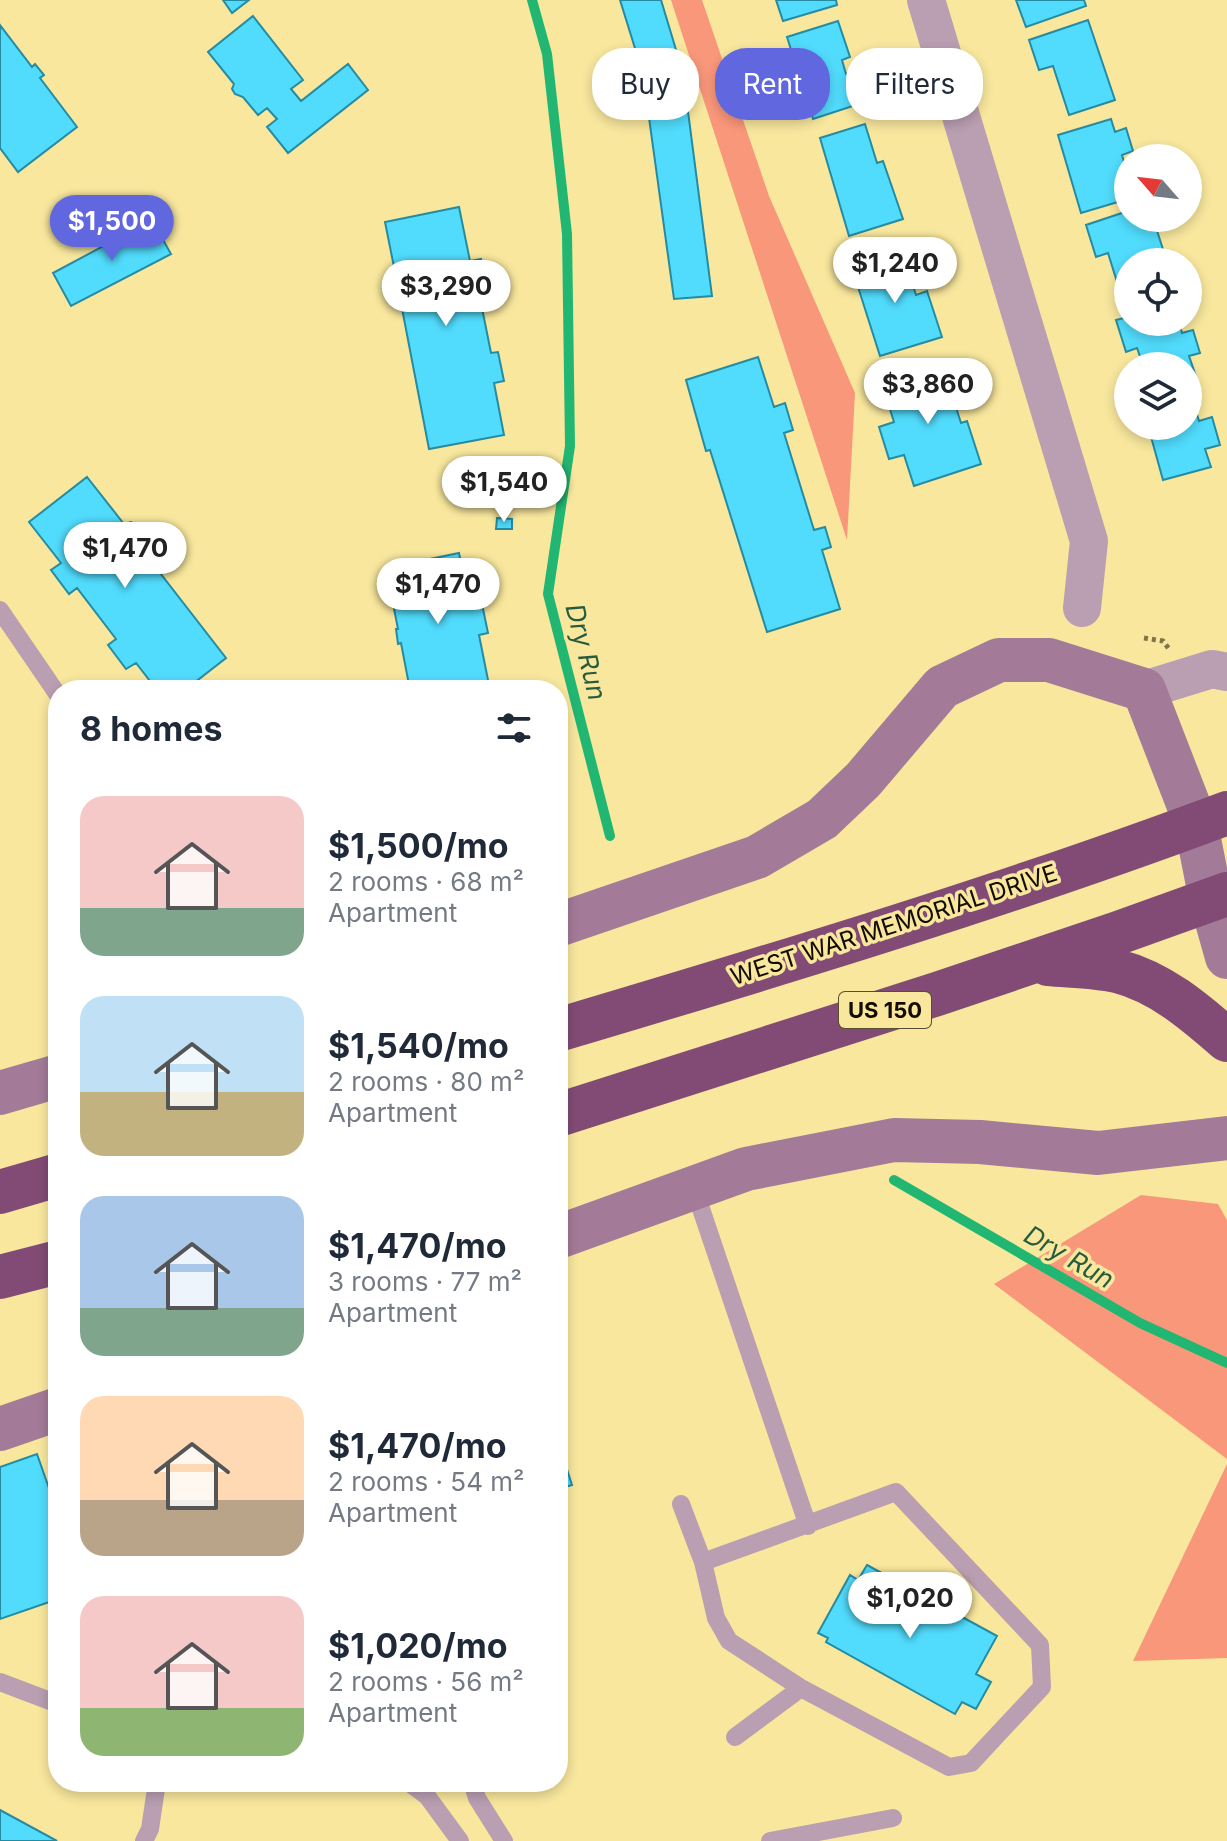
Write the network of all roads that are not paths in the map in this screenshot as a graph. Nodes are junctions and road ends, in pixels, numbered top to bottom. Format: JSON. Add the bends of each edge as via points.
{"nodes":[{"id":1,"x":926,"y":0,"type":"edge"},
{"id":2,"x":1082,"y":608,"type":"dead end"},
{"id":3,"x":0,"y":610,"type":"edge"},
{"id":4,"x":1227,"y":672,"type":"edge"},
{"id":5,"x":48,"y":680,"type":"edge"},
{"id":6,"x":1144,"y":690,"type":"junction"},
{"id":7,"x":1211,"y":818,"type":"edge"},
{"id":8,"x":1219,"y":897,"type":"edge"},
{"id":9,"x":568,"y":922,"type":"edge"},
{"id":10,"x":1227,"y":957,"type":"edge"},
{"id":11,"x":1030,"y":963,"type":"junction"},
{"id":12,"x":568,"y":1027,"type":"edge"},
{"id":13,"x":1227,"y":1040,"type":"edge"},
{"id":14,"x":48,"y":1079,"type":"edge"},
{"id":15,"x":0,"y":1093,"type":"edge"},
{"id":16,"x":568,"y":1112,"type":"edge"},
{"id":17,"x":1227,"y":1138,"type":"edge"},
{"id":18,"x":48,"y":1178,"type":"edge"},
{"id":19,"x":694,"y":1188,"type":"junction"},
{"id":20,"x":0,"y":1192,"type":"edge"},
{"id":21,"x":568,"y":1233,"type":"edge"},
{"id":22,"x":48,"y":1265,"type":"edge"},
{"id":23,"x":0,"y":1277,"type":"edge"},
{"id":24,"x":48,"y":1417,"type":"edge"},
{"id":25,"x":0,"y":1429,"type":"edge"},
{"id":26,"x":681,"y":1504,"type":"dead end"},
{"id":27,"x":808,"y":1526,"type":"junction"},
{"id":28,"x":703,"y":1562,"type":"junction"},
{"id":29,"x":0,"y":1682,"type":"edge"},
{"id":30,"x":801,"y":1688,"type":"junction"},
{"id":31,"x":48,"y":1700,"type":"edge"},
{"id":32,"x":735,"y":1737,"type":"dead end"},
{"id":33,"x":156,"y":1792,"type":"edge"},
{"id":34,"x":422,"y":1792,"type":"edge"},
{"id":35,"x":475,"y":1792,"type":"edge"},
{"id":36,"x":893,"y":1818,"type":"dead end"},
{"id":37,"x":144,"y":1841,"type":"edge"},
{"id":38,"x":460,"y":1841,"type":"edge"},
{"id":39,"x":504,"y":1841,"type":"edge"},
{"id":40,"x":770,"y":1841,"type":"edge"}],
"edges":[{"from":1,"to":2,"type":"street","via":[[1089,541]]},
{"from":3,"to":5,"type":"lane"},
{"from":4,"to":6,"type":"street","via":[[1212,669]]},
{"from":6,"to":7,"type":"street"},
{"from":6,"to":9,"type":"street","via":[[1049,660],[999,660],[942,687],[863,780],[822,819],[757,857]]},
{"from":7,"to":8,"type":"street"},
{"from":7,"to":12,"type":"highway","name":"WEST WAR MEMORIAL DRIVE","via":[[854,940]]},
{"from":8,"to":10,"type":"street"},
{"from":8,"to":11,"type":"highway","number":"US 150"},
{"from":11,"to":13,"type":"highway","via":[[1117,971],[1181,1000]]},
{"from":11,"to":16,"type":"highway","number":"US 150"},
{"from":14,"to":15,"type":"street"},
{"from":17,"to":19,"type":"street","via":[[1098,1153],[894,1140],[746,1169]]},
{"from":18,"to":20,"type":"highway"},
{"from":19,"to":21,"type":"street"},
{"from":19,"to":27,"type":"lane"},
{"from":22,"to":23,"type":"highway"},
{"from":24,"to":25,"type":"street"},
{"from":26,"to":28,"type":"lane"},
{"from":27,"to":28,"type":"lane"},
{"from":27,"to":30,"type":"lane","via":[[896,1492],[1040,1645],[1042,1687],[971,1763],[949,1767]]},
{"from":28,"to":30,"type":"lane","via":[[716,1618],[729,1641]]},
{"from":29,"to":31,"type":"lane"},
{"from":30,"to":32,"type":"lane"},
{"from":33,"to":37,"type":"lane"},
{"from":34,"to":38,"type":"lane"},
{"from":35,"to":39,"type":"lane"},
{"from":36,"to":40,"type":"lane"}]}
